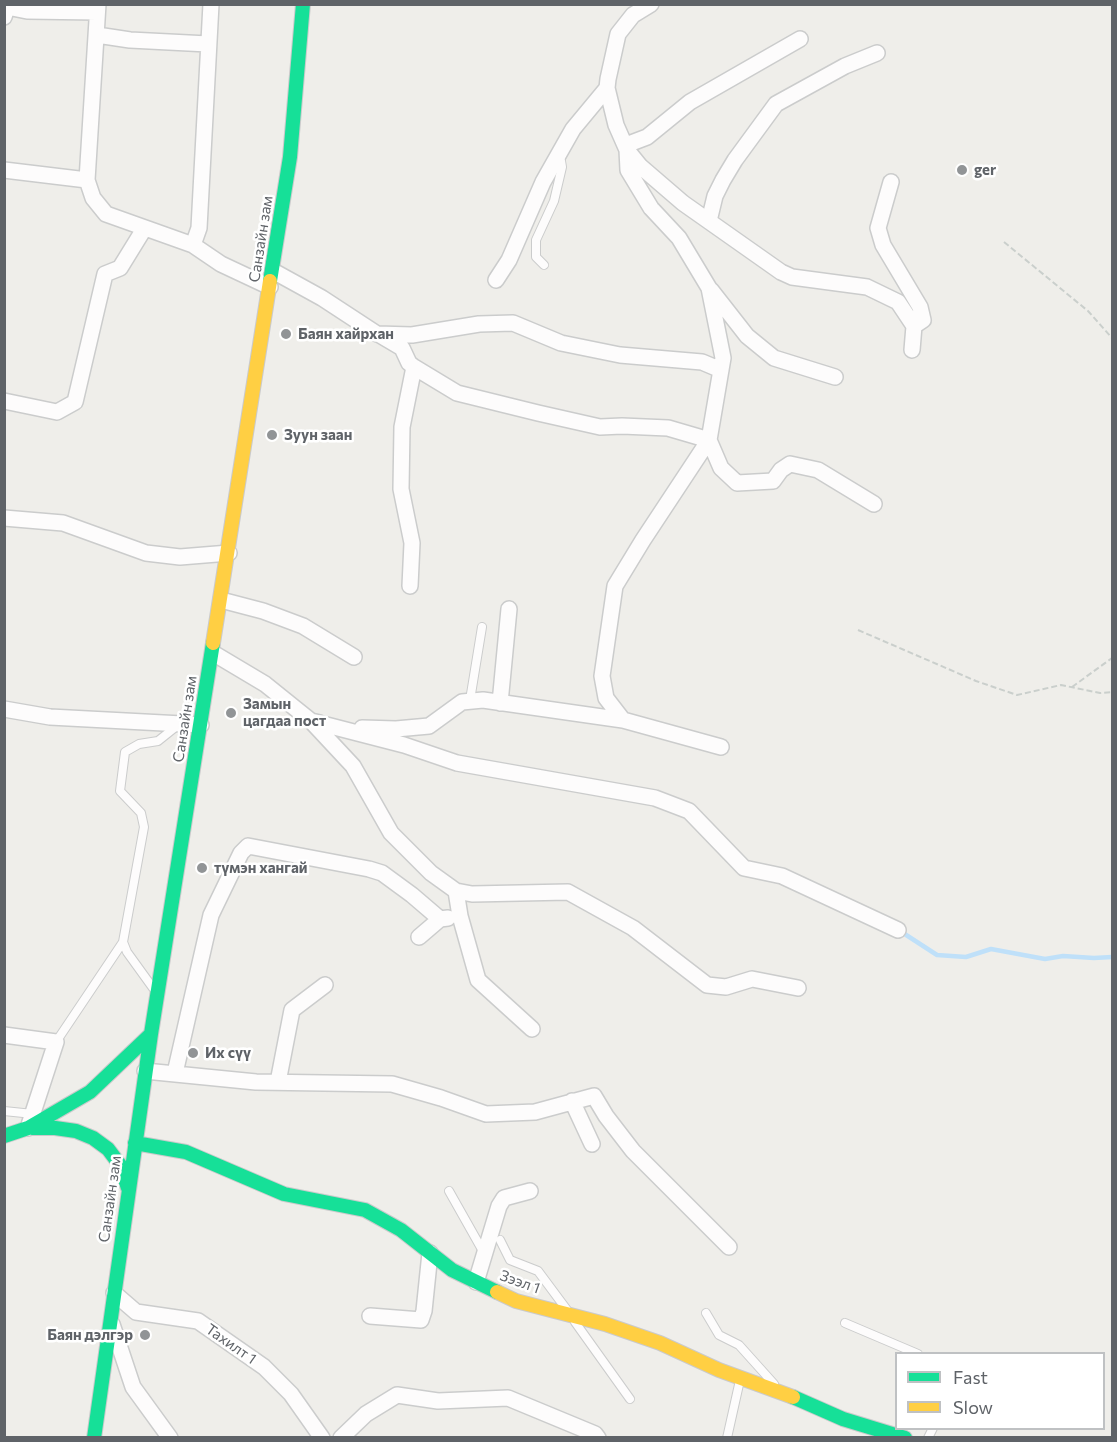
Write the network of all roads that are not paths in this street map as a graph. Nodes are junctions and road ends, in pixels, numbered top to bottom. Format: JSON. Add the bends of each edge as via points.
{"nodes":[{"id":1,"x":211,"y":4,"type":"edge"},
{"id":2,"x":303,"y":4,"type":"edge"},
{"id":3,"x":651,"y":4,"type":"edge"},
{"id":4,"x":97,"y":8,"type":"edge"},
{"id":5,"x":5,"y":10,"type":"edge"},
{"id":6,"x":97,"y":35,"type":"junction"},
{"id":7,"x":800,"y":39,"type":"dead end"},
{"id":8,"x":208,"y":44,"type":"junction"},
{"id":9,"x":878,"y":53,"type":"dead end"},
{"id":10,"x":607,"y":88,"type":"junction"},
{"id":11,"x":626,"y":148,"type":"junction"},
{"id":12,"x":558,"y":156,"type":"junction"},
{"id":13,"x":4,"y":170,"type":"edge"},
{"id":14,"x":87,"y":180,"type":"junction"},
{"id":15,"x":891,"y":182,"type":"dead end"},
{"id":16,"x":709,"y":221,"type":"junction"},
{"id":17,"x":144,"y":228,"type":"junction"},
{"id":18,"x":193,"y":245,"type":"junction"},
{"id":19,"x":544,"y":265,"type":"dead end"},
{"id":20,"x":273,"y":271,"type":"junction"},
{"id":21,"x":496,"y":280,"type":"dead end"},
{"id":22,"x":270,"y":287,"type":"junction"},
{"id":23,"x":710,"y":288,"type":"junction"},
{"id":24,"x":914,"y":326,"type":"junction"},
{"id":25,"x":377,"y":334,"type":"junction"},
{"id":26,"x":912,"y":350,"type":"dead end"},
{"id":27,"x":414,"y":367,"type":"junction"},
{"id":28,"x":721,"y":370,"type":"junction"},
{"id":29,"x":835,"y":377,"type":"dead end"},
{"id":30,"x":4,"y":401,"type":"edge"},
{"id":31,"x":709,"y":440,"type":"junction"},
{"id":32,"x":874,"y":504,"type":"dead end"},
{"id":33,"x":4,"y":518,"type":"edge"},
{"id":34,"x":229,"y":553,"type":"junction"},
{"id":35,"x":410,"y":586,"type":"dead end"},
{"id":36,"x":221,"y":600,"type":"junction"},
{"id":37,"x":509,"y":609,"type":"dead end"},
{"id":38,"x":483,"y":627,"type":"dead end"},
{"id":39,"x":213,"y":653,"type":"junction"},
{"id":40,"x":354,"y":657,"type":"dead end"},
{"id":41,"x":470,"y":700,"type":"junction"},
{"id":42,"x":500,"y":704,"type":"junction"},
{"id":43,"x":4,"y":709,"type":"edge"},
{"id":44,"x":311,"y":720,"type":"junction"},
{"id":45,"x":623,"y":720,"type":"junction"},
{"id":46,"x":179,"y":724,"type":"junction"},
{"id":47,"x":201,"y":725,"type":"junction"},
{"id":48,"x":721,"y":747,"type":"dead end"},
{"id":49,"x":456,"y":891,"type":"junction"},
{"id":50,"x":460,"y":916,"type":"junction"},
{"id":51,"x":440,"y":919,"type":"junction"},
{"id":52,"x":898,"y":930,"type":"dead end"},
{"id":53,"x":419,"y":937,"type":"dead end"},
{"id":54,"x":123,"y":942,"type":"junction"},
{"id":55,"x":325,"y":985,"type":"dead end"},
{"id":56,"x":798,"y":988,"type":"dead end"},
{"id":57,"x":158,"y":994,"type":"junction"},
{"id":58,"x":531,"y":1029,"type":"dead end"},
{"id":59,"x":151,"y":1034,"type":"junction"},
{"id":60,"x":4,"y":1035,"type":"edge"},
{"id":61,"x":56,"y":1042,"type":"junction"},
{"id":62,"x":145,"y":1071,"type":"junction"},
{"id":63,"x":175,"y":1073,"type":"junction"},
{"id":64,"x":278,"y":1082,"type":"junction"},
{"id":65,"x":572,"y":1101,"type":"junction"},
{"id":66,"x":4,"y":1111,"type":"edge"},
{"id":67,"x":31,"y":1121,"type":"junction"},
{"id":68,"x":4,"y":1136,"type":"edge"},
{"id":69,"x":135,"y":1143,"type":"junction"},
{"id":70,"x":592,"y":1144,"type":"dead end"},
{"id":71,"x":129,"y":1188,"type":"junction"},
{"id":72,"x":449,"y":1191,"type":"dead end"},
{"id":73,"x":530,"y":1191,"type":"dead end"},
{"id":74,"x":500,"y":1240,"type":"dead end"},
{"id":75,"x":729,"y":1247,"type":"dead end"},
{"id":76,"x":430,"y":1253,"type":"junction"},
{"id":77,"x":484,"y":1254,"type":"junction"},
{"id":78,"x":476,"y":1282,"type":"junction"},
{"id":79,"x":114,"y":1293,"type":"junction"},
{"id":80,"x":706,"y":1313,"type":"dead end"},
{"id":81,"x":570,"y":1315,"type":"junction"},
{"id":82,"x":370,"y":1316,"type":"dead end"},
{"id":83,"x":110,"y":1318,"type":"junction"},
{"id":84,"x":845,"y":1323,"type":"dead end"},
{"id":85,"x":916,"y":1352,"type":"edge"},
{"id":86,"x":741,"y":1378,"type":"junction"},
{"id":87,"x":783,"y":1394,"type":"junction"},
{"id":88,"x":630,"y":1399,"type":"dead end"},
{"id":89,"x":320,"y":1434,"type":"edge"},
{"id":90,"x":94,"y":1437,"type":"edge"},
{"id":91,"x":171,"y":1437,"type":"edge"},
{"id":92,"x":340,"y":1437,"type":"edge"},
{"id":93,"x":598,"y":1437,"type":"edge"},
{"id":94,"x":728,"y":1437,"type":"edge"},
{"id":95,"x":905,"y":1437,"type":"edge"}],
"edges":[{"from":1,"to":8,"type":"street"},
{"from":2,"to":20,"type":"main road","name":"Санзайн зам","via":[[291,157]]},
{"from":3,"to":10,"type":"street","via":[[633,15],[618,34]]},
{"from":4,"to":5,"type":"street"},
{"from":4,"to":6,"type":"street"},
{"from":6,"to":8,"type":"street"},
{"from":6,"to":14,"type":"street"},
{"from":7,"to":11,"type":"street","via":[[690,102],[647,137]]},
{"from":8,"to":18,"type":"street","via":[[199,228]]},
{"from":9,"to":16,"type":"street","via":[[845,66],[777,104],[723,180]]},
{"from":10,"to":11,"type":"street"},
{"from":10,"to":12,"type":"street","via":[[573,129]]},
{"from":11,"to":16,"type":"street","via":[[640,166]]},
{"from":11,"to":23,"type":"street","via":[[628,170],[651,208],[679,238]]},
{"from":12,"to":19,"type":"lane","via":[[562,167],[554,201],[536,240],[536,257]]},
{"from":12,"to":21,"type":"street"},
{"from":13,"to":14,"type":"street"},
{"from":14,"to":17,"type":"street","via":[[93,198],[106,214]]},
{"from":15,"to":24,"type":"street","via":[[878,228],[883,245],[920,307],[922,320]]},
{"from":16,"to":24,"type":"street","via":[[792,277],[867,287],[898,302]]},
{"from":17,"to":18,"type":"street"},
{"from":17,"to":30,"type":"street","via":[[120,268],[105,274],[75,402],[57,412]]},
{"from":18,"to":22,"type":"street","via":[[220,264]]},
{"from":20,"to":22,"type":"main road","name":"Санзайн зам"},
{"from":20,"to":25,"type":"street"},
{"from":22,"to":34,"type":"main road","name":"Санзайн зам"},
{"from":23,"to":28,"type":"street","via":[[723,358]]},
{"from":23,"to":29,"type":"street","via":[[747,336],[774,358]]},
{"from":24,"to":26,"type":"street"},
{"from":25,"to":27,"type":"street","via":[[402,348]]},
{"from":25,"to":28,"type":"street","via":[[412,335],[479,324],[513,323],[561,344],[620,355],[702,363]]},
{"from":27,"to":31,"type":"street","via":[[457,393],[600,427],[668,428]]},
{"from":27,"to":35,"type":"street","via":[[402,437],[401,489],[412,543]]},
{"from":28,"to":31,"type":"street"},
{"from":31,"to":32,"type":"street","via":[[721,468],[737,483],[773,481],[790,464],[818,470]]},
{"from":31,"to":45,"type":"street","via":[[615,585],[602,676],[606,698]]},
{"from":33,"to":34,"type":"street","via":[[63,523],[146,553],[180,557]]},
{"from":34,"to":36,"type":"main road","name":"Санзайн зам"},
{"from":36,"to":39,"type":"main road","name":"Санзайн зам"},
{"from":36,"to":40,"type":"street","via":[[303,626]]},
{"from":37,"to":42,"type":"street"},
{"from":38,"to":41,"type":"lane"},
{"from":39,"to":44,"type":"street","via":[[265,684]]},
{"from":39,"to":47,"type":"main road","name":"Санзайн зам"},
{"from":41,"to":42,"type":"street"},
{"from":41,"to":44,"type":"street","via":[[429,726],[338,727]]},
{"from":42,"to":45,"type":"street"},
{"from":43,"to":46,"type":"street","via":[[50,717]]},
{"from":44,"to":49,"type":"street","via":[[353,766],[391,833],[431,873]]},
{"from":44,"to":52,"type":"street","via":[[457,763],[655,798],[689,811],[744,868],[782,876]]},
{"from":45,"to":48,"type":"street"},
{"from":46,"to":47,"type":"street"},
{"from":46,"to":54,"type":"lane","via":[[158,741],[139,744],[125,752],[120,791],[141,813],[144,827]]},
{"from":47,"to":57,"type":"main road","name":"Санзайн зам"},
{"from":49,"to":50,"type":"street"},
{"from":49,"to":56,"type":"street","via":[[568,892],[633,928],[707,985],[726,987],[752,979]]},
{"from":50,"to":51,"type":"street"},
{"from":50,"to":58,"type":"street","via":[[478,980]]},
{"from":51,"to":53,"type":"street"},
{"from":51,"to":63,"type":"street","via":[[412,895],[369,868],[248,846],[211,915]]},
{"from":54,"to":57,"type":"lane"},
{"from":54,"to":61,"type":"lane"},
{"from":55,"to":64,"type":"street","via":[[292,1010]]},
{"from":57,"to":59,"type":"main road","name":"Санзайн зам"},
{"from":59,"to":62,"type":"main road","name":"Санзайн зам"},
{"from":59,"to":67,"type":"main road","via":[[90,1092],[55,1114]]},
{"from":60,"to":61,"type":"street"},
{"from":61,"to":67,"type":"street"},
{"from":62,"to":63,"type":"street"},
{"from":62,"to":69,"type":"main road","name":"Санзайн зам"},
{"from":63,"to":64,"type":"street"},
{"from":64,"to":65,"type":"street","via":[[392,1084],[486,1114],[535,1112]]},
{"from":65,"to":70,"type":"street"},
{"from":65,"to":75,"type":"street","via":[[594,1096],[633,1151]]},
{"from":66,"to":67,"type":"lane"},
{"from":67,"to":68,"type":"main road"},
{"from":67,"to":71,"type":"main road","via":[[93,1138],[120,1165]]},
{"from":69,"to":71,"type":"main road","name":"Санзайн зам"},
{"from":69,"to":76,"type":"main road","name":"Зээл 1","via":[[186,1152],[284,1194],[366,1210]]},
{"from":71,"to":79,"type":"main road","name":"Санзайн зам"},
{"from":72,"to":77,"type":"lane"},
{"from":73,"to":77,"type":"street","via":[[504,1198]]},
{"from":74,"to":81,"type":"lane","via":[[510,1260],[538,1271]]},
{"from":76,"to":78,"type":"main road","name":"Зээл 1"},
{"from":76,"to":82,"type":"street","via":[[421,1320]]},
{"from":77,"to":78,"type":"street"},
{"from":78,"to":81,"type":"main road","name":"Зээл 1","via":[[516,1301]]},
{"from":79,"to":83,"type":"main road","name":"Санзайн зам"},
{"from":79,"to":89,"type":"street","name":"Тахилт 1","via":[[136,1312],[198,1321],[264,1367],[291,1394]]},
{"from":80,"to":87,"type":"lane","via":[[718,1335],[739,1345]]},
{"from":81,"to":86,"type":"main road","name":"Зээл 1","via":[[660,1343]]},
{"from":81,"to":88,"type":"lane"},
{"from":83,"to":90,"type":"main road","name":"Санзайн зам"},
{"from":83,"to":91,"type":"street","via":[[133,1387]]},
{"from":84,"to":85,"type":"lane"},
{"from":86,"to":87,"type":"main road","name":"Зээл 1"},
{"from":86,"to":94,"type":"lane"},
{"from":87,"to":95,"type":"main road","name":"Зээл 1","via":[[843,1419]]},
{"from":89,"to":92,"type":"street"},
{"from":92,"to":93,"type":"street","via":[[366,1413],[397,1395],[438,1401],[508,1398]]}]}
